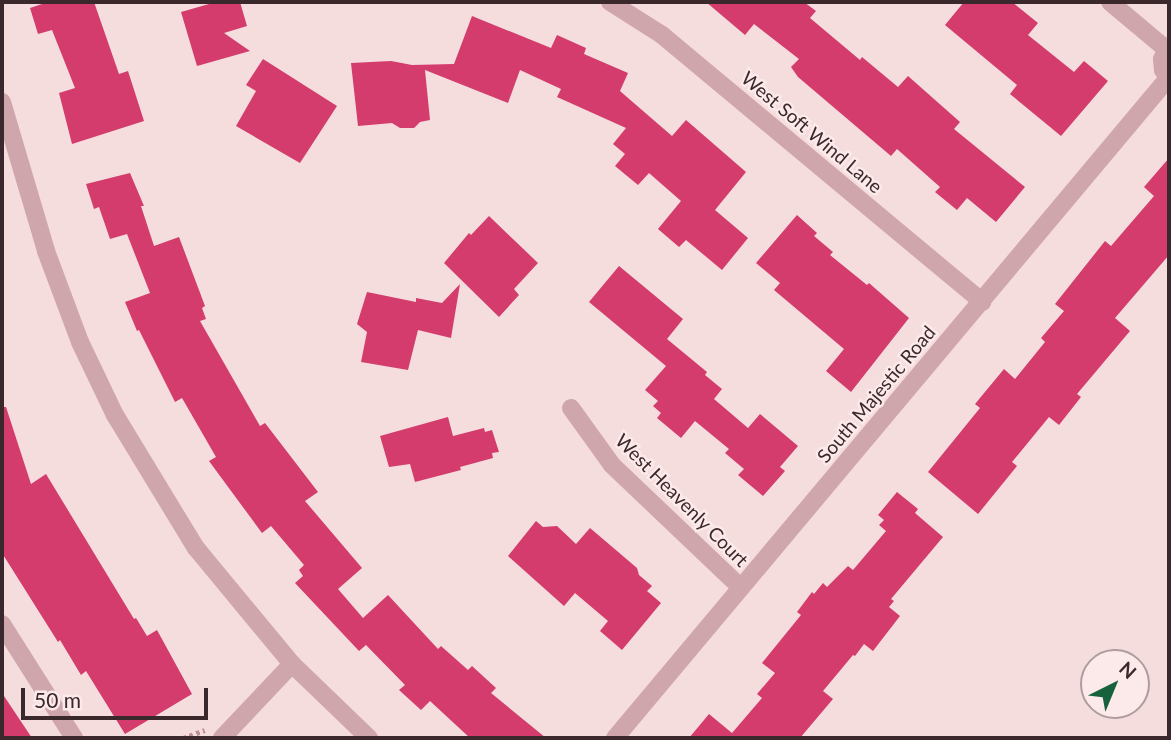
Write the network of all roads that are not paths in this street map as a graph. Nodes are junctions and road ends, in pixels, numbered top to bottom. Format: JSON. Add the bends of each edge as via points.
{"nodes":[{"id":1,"x":610,"y":2,"type":"edge"},
{"id":2,"x":1110,"y":2,"type":"edge"},
{"id":3,"x":1168,"y":48,"type":"edge"},
{"id":4,"x":1169,"y":77,"type":"edge"},
{"id":5,"x":2,"y":102,"type":"edge"},
{"id":6,"x":982,"y":302,"type":"junction"},
{"id":7,"x":570,"y":408,"type":"dead end"},
{"id":8,"x":740,"y":587,"type":"junction"},
{"id":9,"x":2,"y":624,"type":"edge"},
{"id":10,"x":292,"y":663,"type":"junction"},
{"id":11,"x":74,"y":738,"type":"edge"},
{"id":12,"x":222,"y":738,"type":"edge"},
{"id":13,"x":369,"y":738,"type":"edge"},
{"id":14,"x":615,"y":738,"type":"edge"}],
"edges":[{"from":1,"to":6,"type":"street","name":"West Soft Wind Lane","via":[[662,35]]},
{"from":2,"to":3,"type":"street"},
{"from":3,"to":4,"type":"street","via":[[1162,64]]},
{"from":4,"to":6,"type":"street","name":"South Majestic Road"},
{"from":5,"to":10,"type":"street","via":[[46,251],[80,342],[115,415],[196,548]]},
{"from":6,"to":8,"type":"street","name":"South Majestic Road"},
{"from":7,"to":8,"type":"street","name":"West Heavenly Court","via":[[612,465]]},
{"from":8,"to":14,"type":"street","name":"South Majestic Road"},
{"from":9,"to":11,"type":"street"},
{"from":10,"to":12,"type":"street"},
{"from":10,"to":13,"type":"street"}]}
